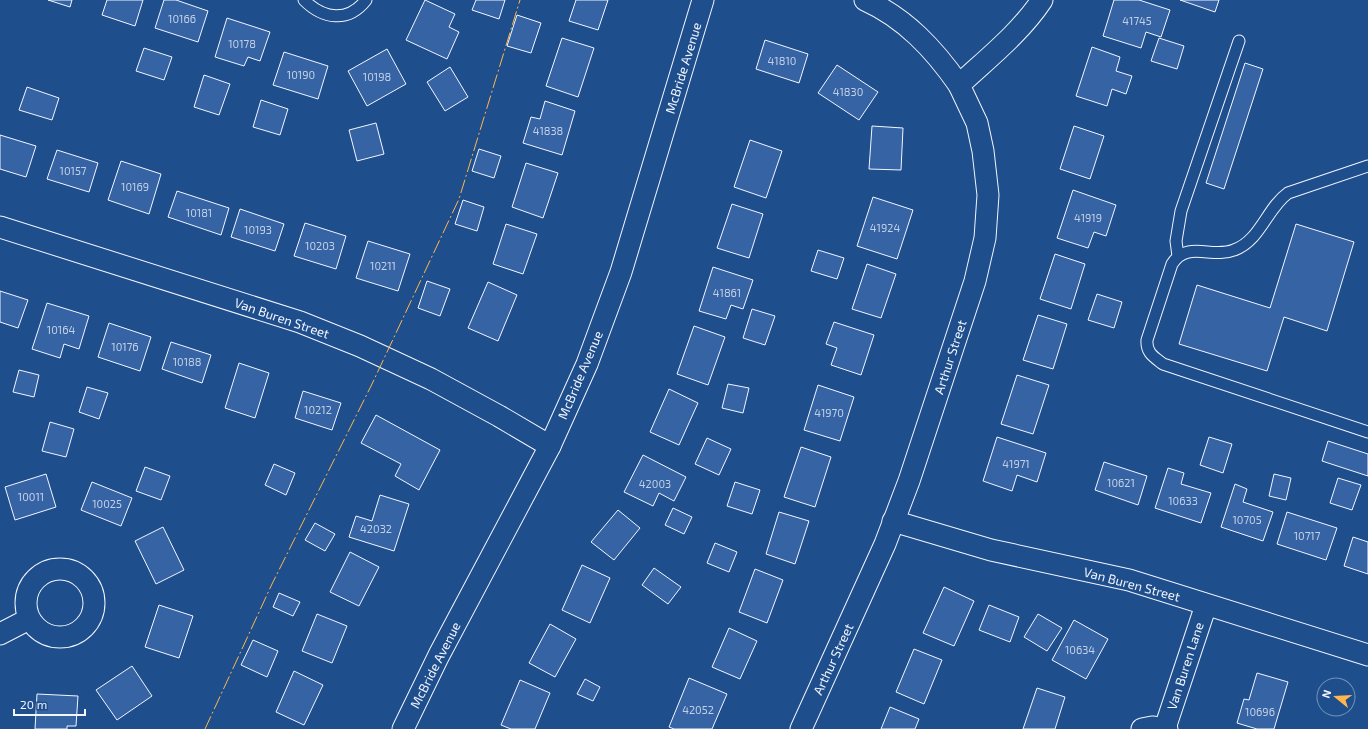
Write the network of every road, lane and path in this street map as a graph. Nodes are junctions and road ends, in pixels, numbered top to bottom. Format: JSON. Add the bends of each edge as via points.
{"nodes":[{"id":1,"x":304,"y":0,"type":"edge"},
{"id":2,"x":366,"y":0,"type":"edge"},
{"id":3,"x":703,"y":0,"type":"edge"},
{"id":4,"x":865,"y":0,"type":"edge"},
{"id":5,"x":1042,"y":0,"type":"edge"},
{"id":6,"x":1239,"y":42,"type":"dead end"},
{"id":7,"x":959,"y":85,"type":"junction"},
{"id":8,"x":1368,"y":166,"type":"edge"},
{"id":9,"x":0,"y":227,"type":"edge"},
{"id":10,"x":1178,"y":256,"type":"junction"},
{"id":11,"x":1368,"y":432,"type":"edge"},
{"id":12,"x":550,"y":446,"type":"junction"},
{"id":13,"x":894,"y":521,"type":"junction"},
{"id":14,"x":1206,"y":605,"type":"junction"},
{"id":15,"x":29,"y":619,"type":"dead end"},
{"id":16,"x":0,"y":634,"type":"edge"},
{"id":17,"x":1368,"y":655,"type":"edge"},
{"id":18,"x":1166,"y":728,"type":"edge"},
{"id":19,"x":403,"y":729,"type":"edge"},
{"id":20,"x":801,"y":729,"type":"edge"},
{"id":21,"x":1142,"y":729,"type":"edge"}],
"edges":[{"from":1,"to":2,"type":"lane","via":[[324,14],[337,16],[361,7]]},
{"from":3,"to":12,"type":"street","name":"McBride Avenue","via":[[621,272],[587,364]]},
{"from":4,"to":7,"type":"street","name":"Arthur Street","via":[[897,18],[921,38]]},
{"from":5,"to":7,"type":"street","via":[[1016,31]]},
{"from":6,"to":10,"type":"lane","via":[[1181,211],[1176,241]]},
{"from":7,"to":13,"type":"street","name":"Arthur Street","via":[[977,123],[983,151],[988,195],[985,238],[975,281]]},
{"from":8,"to":10,"type":"lane","via":[[1288,193],[1279,199],[1248,244],[1233,251],[1185,252]]},
{"from":9,"to":12,"type":"street","name":"Van Buren Street","via":[[300,322],[431,379]]},
{"from":10,"to":11,"type":"lane","via":[[1172,264],[1147,340],[1146,348],[1149,354],[1164,364]]},
{"from":12,"to":19,"type":"street","name":"McBride Avenue"},
{"from":13,"to":14,"type":"street","name":"Van Buren Street","via":[[991,550],[1129,580]]},
{"from":13,"to":20,"type":"street","name":"Arthur Street"},
{"from":14,"to":17,"type":"street","name":"Van Buren Street"},
{"from":14,"to":18,"type":"street","name":"Van Buren Lane"},
{"from":15,"to":16,"type":"street"},
{"from":18,"to":21,"type":"street","name":"Van Buren Lane","via":[[1152,726]]}]}
